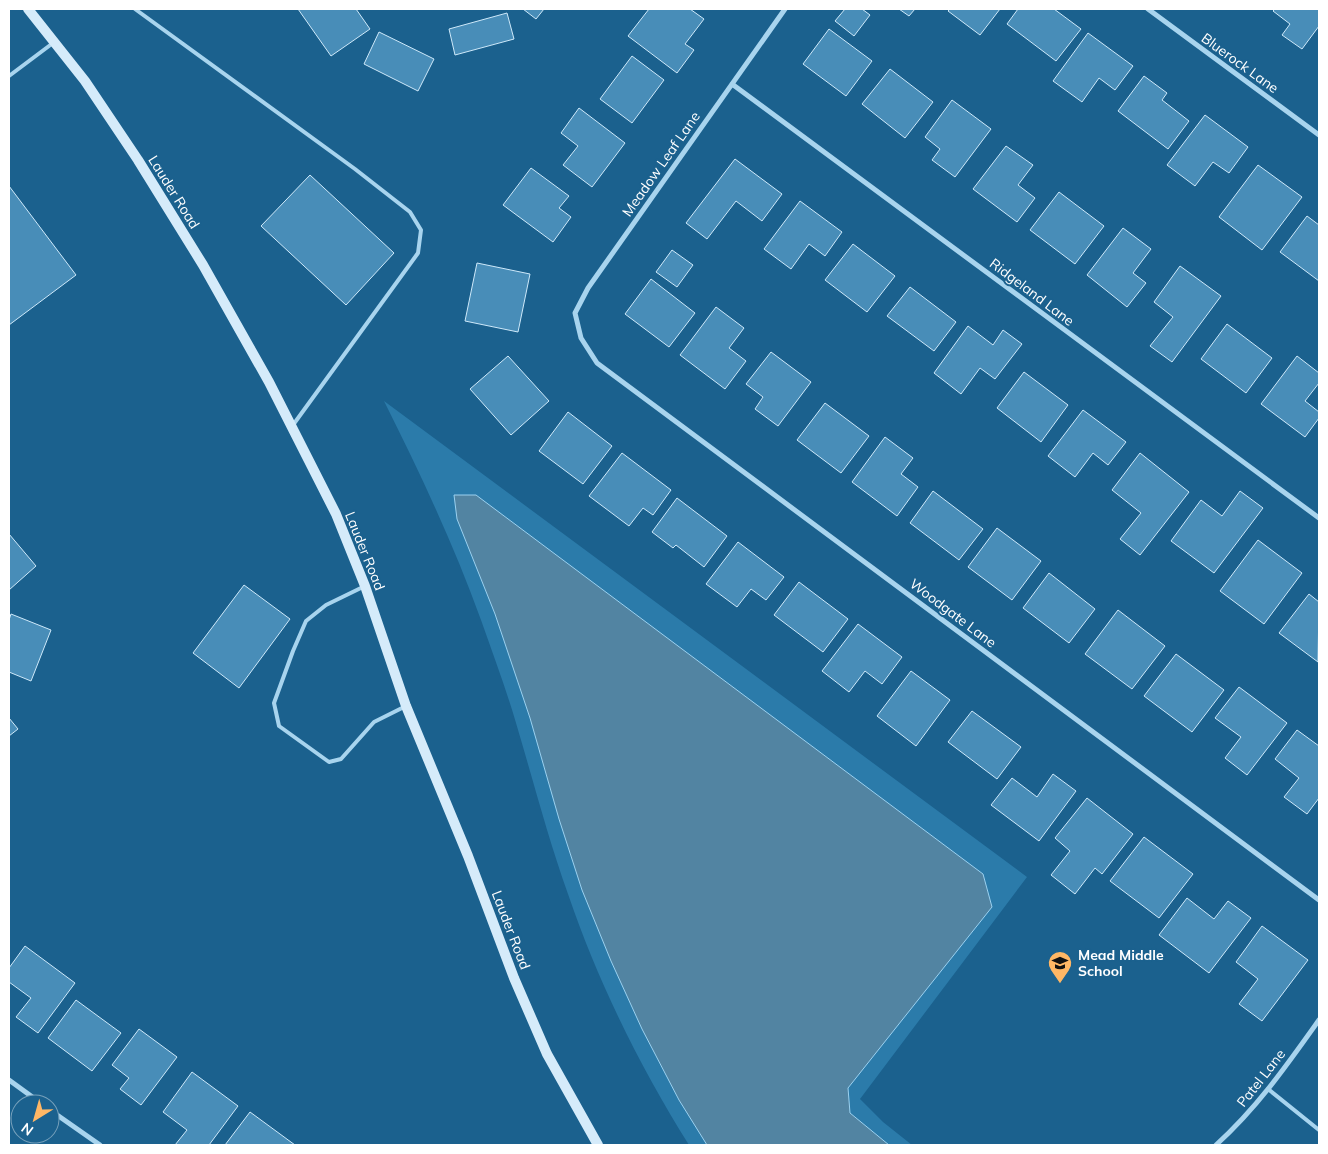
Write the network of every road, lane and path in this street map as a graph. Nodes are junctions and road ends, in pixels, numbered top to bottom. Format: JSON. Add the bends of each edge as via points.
{"nodes":[{"id":1,"x":28,"y":9,"type":"edge"},
{"id":2,"x":135,"y":9,"type":"edge"},
{"id":3,"x":784,"y":9,"type":"edge"},
{"id":4,"x":1148,"y":9,"type":"edge"},
{"id":5,"x":54,"y":42,"type":"junction"},
{"id":6,"x":9,"y":76,"type":"edge"},
{"id":7,"x":732,"y":84,"type":"junction"},
{"id":8,"x":1319,"y":135,"type":"edge"},
{"id":9,"x":581,"y":338,"type":"joint"},
{"id":10,"x":292,"y":427,"type":"junction"},
{"id":11,"x":1319,"y":518,"type":"edge"},
{"id":12,"x":365,"y":586,"type":"junction"},
{"id":13,"x":406,"y":706,"type":"junction"},
{"id":14,"x":1319,"y":900,"type":"edge"},
{"id":15,"x":1319,"y":1020,"type":"edge"},
{"id":16,"x":9,"y":1080,"type":"edge"},
{"id":17,"x":1268,"y":1089,"type":"junction"},
{"id":18,"x":28,"y":1094,"type":"edge"},
{"id":19,"x":60,"y":1117,"type":"edge"},
{"id":20,"x":1319,"y":1130,"type":"edge"},
{"id":21,"x":100,"y":1145,"type":"edge"},
{"id":22,"x":598,"y":1145,"type":"edge"},
{"id":23,"x":1216,"y":1145,"type":"edge"}],
"edges":[{"from":1,"to":5,"type":"main road","name":"Lauder Road"},
{"from":2,"to":10,"type":"lane","via":[[355,169],[410,212],[421,230],[418,253]]},
{"from":3,"to":7,"type":"street","name":"Meadow Leaf Lane"},
{"from":4,"to":8,"type":"street","name":"Bluerock Lane"},
{"from":5,"to":6,"type":"lane"},
{"from":5,"to":10,"type":"main road","name":"Lauder Road","via":[[112,121],[203,265]]},
{"from":7,"to":9,"type":"street","name":"Meadow Leaf Lane","via":[[588,288],[575,313]]},
{"from":7,"to":11,"type":"street","name":"Ridgeland Lane"},
{"from":9,"to":14,"type":"street","name":"Woodgate Lane","via":[[597,362]]},
{"from":10,"to":12,"type":"main road","name":"Lauder Road","via":[[336,514]]},
{"from":12,"to":13,"type":"main road","name":"Lauder Road"},
{"from":12,"to":13,"type":"lane","via":[[326,605],[306,621],[274,703],[279,726],[329,762],[341,759],[374,722]]},
{"from":13,"to":22,"type":"main road","name":"Lauder Road","via":[[547,1054]]},
{"from":15,"to":17,"type":"street","name":"Patel Lane"},
{"from":16,"to":18,"type":"street"},
{"from":17,"to":20,"type":"lane"},
{"from":17,"to":23,"type":"street","name":"Patel Lane","via":[[1240,1123]]},
{"from":19,"to":21,"type":"street"}]}
